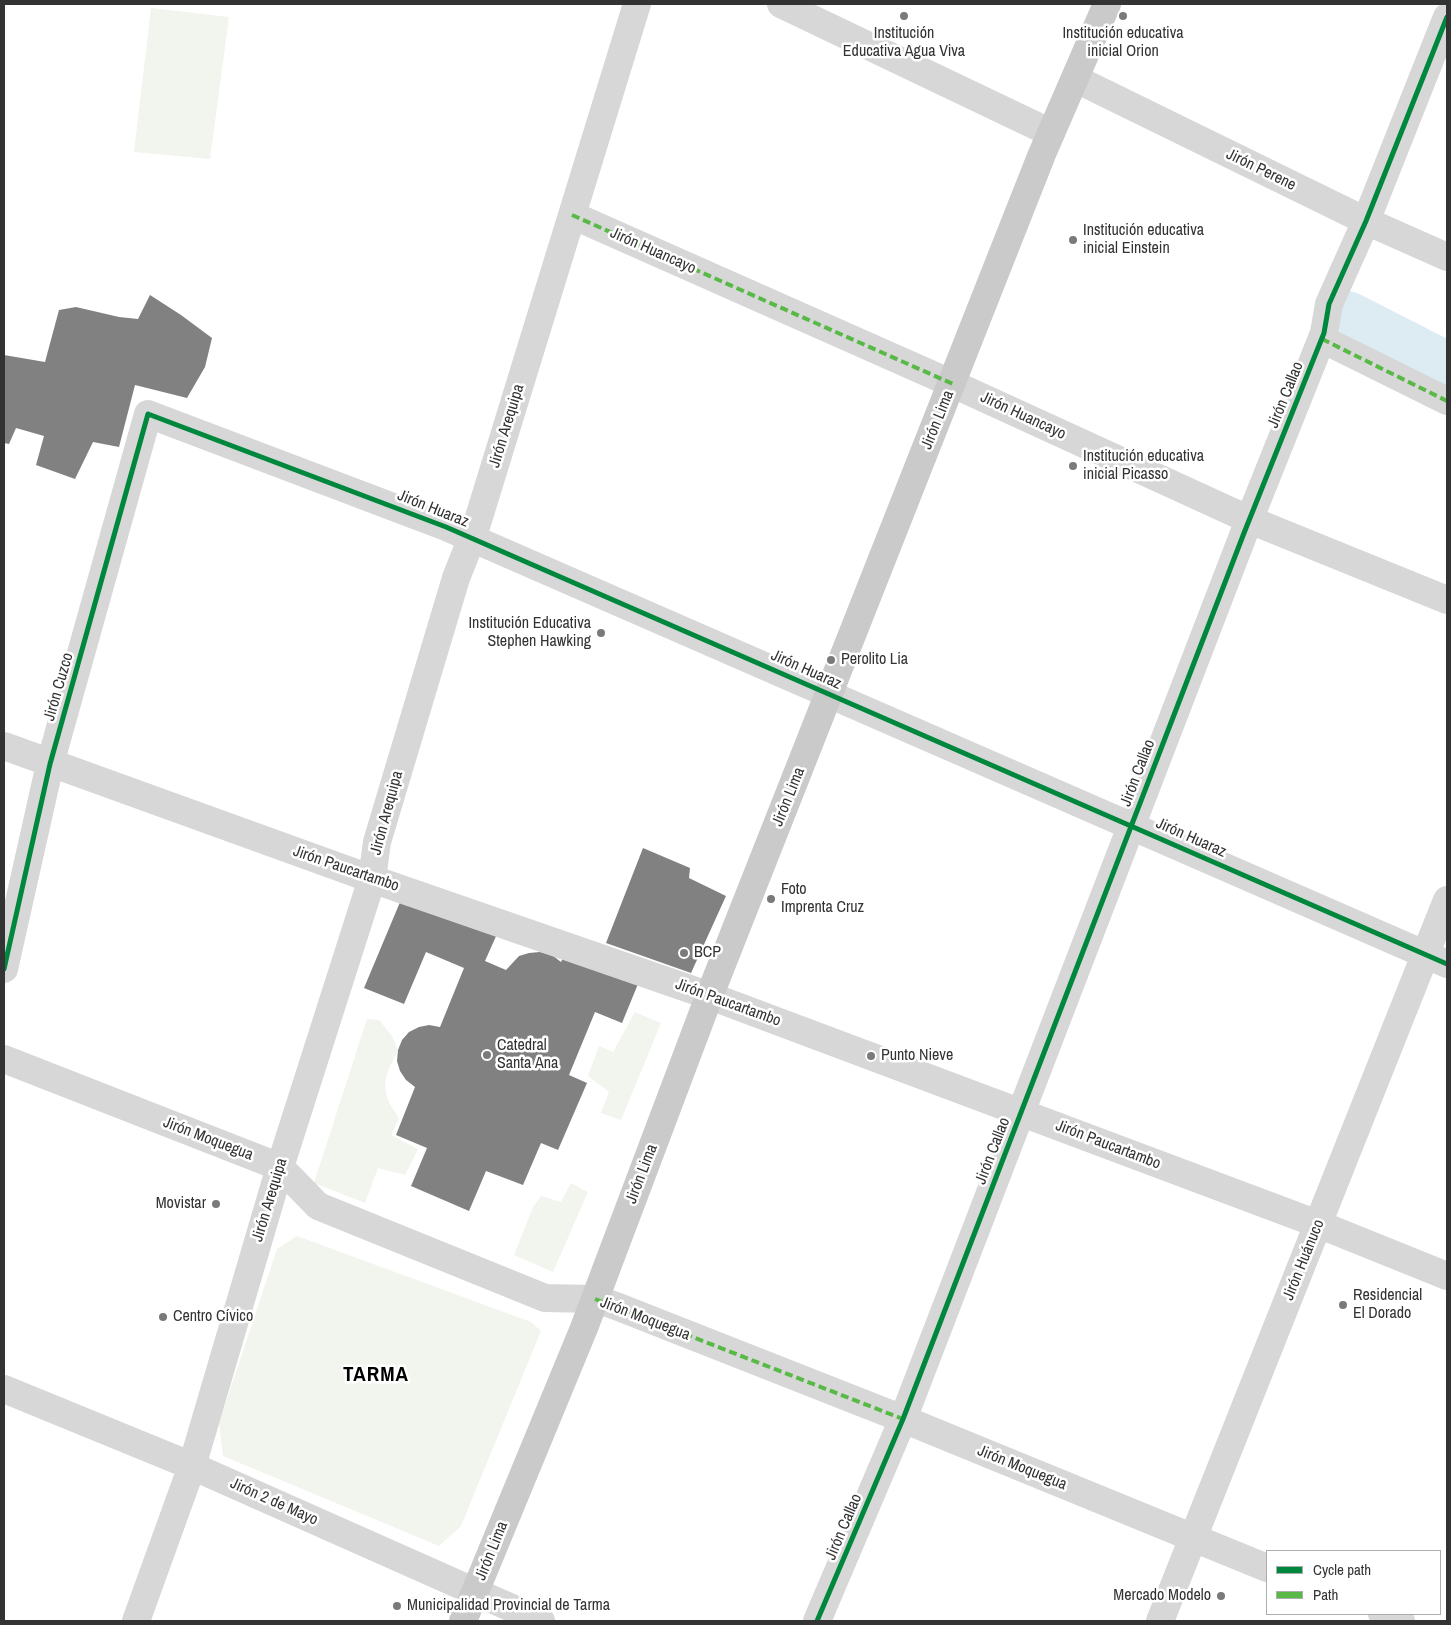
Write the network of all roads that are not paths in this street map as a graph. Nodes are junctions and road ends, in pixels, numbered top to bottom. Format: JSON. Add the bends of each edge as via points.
{"nodes":[{"id":1,"x":637,"y":4,"type":"edge"},
{"id":2,"x":781,"y":4,"type":"edge"},
{"id":3,"x":1107,"y":4,"type":"edge"},
{"id":4,"x":1447,"y":17,"type":"edge"},
{"id":5,"x":1076,"y":79,"type":"junction"},
{"id":6,"x":1051,"y":133,"type":"junction"},
{"id":7,"x":572,"y":216,"type":"junction"},
{"id":8,"x":1366,"y":221,"type":"junction"},
{"id":9,"x":1447,"y":257,"type":"edge"},
{"id":10,"x":1322,"y":339,"type":"junction"},
{"id":11,"x":952,"y":384,"type":"junction"},
{"id":12,"x":1447,"y":401,"type":"edge"},
{"id":13,"x":148,"y":414,"type":"joint"},
{"id":14,"x":1250,"y":520,"type":"junction"},
{"id":15,"x":471,"y":538,"type":"junction"},
{"id":16,"x":1447,"y":600,"type":"edge"},
{"id":17,"x":830,"y":694,"type":"junction"},
{"id":18,"x":4,"y":746,"type":"edge"},
{"id":19,"x":50,"y":764,"type":"junction"},
{"id":20,"x":1132,"y":826,"type":"junction"},
{"id":21,"x":372,"y":879,"type":"junction"},
{"id":22,"x":1447,"y":900,"type":"edge"},
{"id":23,"x":1436,"y":959,"type":"edge"},
{"id":24,"x":4,"y":969,"type":"edge"},
{"id":25,"x":710,"y":996,"type":"junction"},
{"id":26,"x":4,"y":1059,"type":"edge"},
{"id":27,"x":1021,"y":1113,"type":"junction"},
{"id":28,"x":280,"y":1168,"type":"junction"},
{"id":29,"x":1318,"y":1224,"type":"junction"},
{"id":30,"x":1447,"y":1276,"type":"edge"},
{"id":31,"x":595,"y":1299,"type":"junction"},
{"id":32,"x":4,"y":1389,"type":"edge"},
{"id":33,"x":903,"y":1419,"type":"junction"},
{"id":34,"x":192,"y":1466,"type":"junction"},
{"id":35,"x":1193,"y":1538,"type":"junction"},
{"id":36,"x":1266,"y":1568,"type":"edge"},
{"id":37,"x":475,"y":1592,"type":"junction"},
{"id":38,"x":1385,"y":1615,"type":"edge"},
{"id":39,"x":136,"y":1621,"type":"edge"},
{"id":40,"x":463,"y":1621,"type":"edge"},
{"id":41,"x":541,"y":1621,"type":"edge"},
{"id":42,"x":817,"y":1621,"type":"edge"},
{"id":43,"x":1160,"y":1621,"type":"edge"},
{"id":44,"x":1401,"y":1621,"type":"edge"}],
"edges":[{"from":1,"to":7,"type":"street","name":"Jirón Arequipa"},
{"from":2,"to":6,"type":"street"},
{"from":3,"to":5,"type":"main road","name":"Jirón Lima"},
{"from":4,"to":8,"type":"street","name":"Jirón Callao"},
{"from":5,"to":6,"type":"main road","name":"Jirón Lima"},
{"from":5,"to":8,"type":"street","name":"Jirón Perene"},
{"from":6,"to":11,"type":"main road","name":"Jirón Lima"},
{"from":7,"to":11,"type":"street","name":"Jirón Huancayo"},
{"from":7,"to":15,"type":"street","name":"Jirón Arequipa"},
{"from":8,"to":9,"type":"street","name":"Jirón Perene"},
{"from":8,"to":10,"type":"street","name":"Jirón Callao","via":[[1329,304]]},
{"from":10,"to":12,"type":"street"},
{"from":10,"to":14,"type":"street","name":"Jirón Callao"},
{"from":11,"to":14,"type":"street","name":"Jirón Huancayo"},
{"from":11,"to":17,"type":"main road","name":"Jirón Lima"},
{"from":13,"to":15,"type":"street","name":"Jirón Huaraz"},
{"from":13,"to":19,"type":"street","name":"Jirón Cuzco"},
{"from":14,"to":16,"type":"street","name":"Jirón Huancayo"},
{"from":14,"to":20,"type":"street","name":"Jirón Callao"},
{"from":15,"to":17,"type":"street","name":"Jirón Huaraz"},
{"from":15,"to":21,"type":"street","name":"Jirón Arequipa","via":[[456,578],[380,832]]},
{"from":17,"to":20,"type":"street","name":"Jirón Huaraz"},
{"from":17,"to":25,"type":"main road","name":"Jirón Lima"},
{"from":18,"to":19,"type":"street","name":"Jirón Paucartambo"},
{"from":19,"to":21,"type":"street","name":"Jirón Paucartambo"},
{"from":19,"to":24,"type":"street","name":"Jirón Cuzco"},
{"from":20,"to":23,"type":"street","name":"Jirón Huaraz"},
{"from":20,"to":27,"type":"street","name":"Jirón Callao"},
{"from":21,"to":25,"type":"street","name":"Jirón Paucartambo"},
{"from":21,"to":28,"type":"street","name":"Jirón Arequipa"},
{"from":22,"to":23,"type":"street","name":"Jirón Huánuco"},
{"from":23,"to":29,"type":"street","name":"Jirón Huánuco"},
{"from":25,"to":27,"type":"street","name":"Jirón Paucartambo"},
{"from":25,"to":31,"type":"main road","name":"Jirón Lima"},
{"from":26,"to":28,"type":"street","name":"Jirón Moquegua"},
{"from":27,"to":29,"type":"street","name":"Jirón Paucartambo"},
{"from":27,"to":33,"type":"street","name":"Jirón Callao"},
{"from":28,"to":31,"type":"street","name":"Jirón Moquegua","via":[[318,1206],[545,1298]]},
{"from":28,"to":34,"type":"street","name":"Jirón Arequipa"},
{"from":29,"to":30,"type":"street","name":"Jirón Paucartambo"},
{"from":29,"to":35,"type":"street","name":"Jirón Huánuco"},
{"from":31,"to":33,"type":"street","name":"Jirón Moquegua"},
{"from":31,"to":37,"type":"main road","name":"Jirón Lima"},
{"from":32,"to":34,"type":"street","name":"Jirón 2 de Mayo"},
{"from":33,"to":35,"type":"street","name":"Jirón Moquegua"},
{"from":33,"to":42,"type":"street","name":"Jirón Callao"},
{"from":34,"to":37,"type":"street","name":"Jirón 2 de Mayo"},
{"from":34,"to":39,"type":"street","name":"Jirón Arequipa"},
{"from":35,"to":36,"type":"street","name":"Jirón Moquegua"},
{"from":35,"to":43,"type":"street","name":"Jirón Huánuco"},
{"from":37,"to":40,"type":"main road","name":"Jirón Lima"},
{"from":37,"to":41,"type":"street","name":"Jirón 2 de Mayo"},
{"from":38,"to":44,"type":"street"}]}
